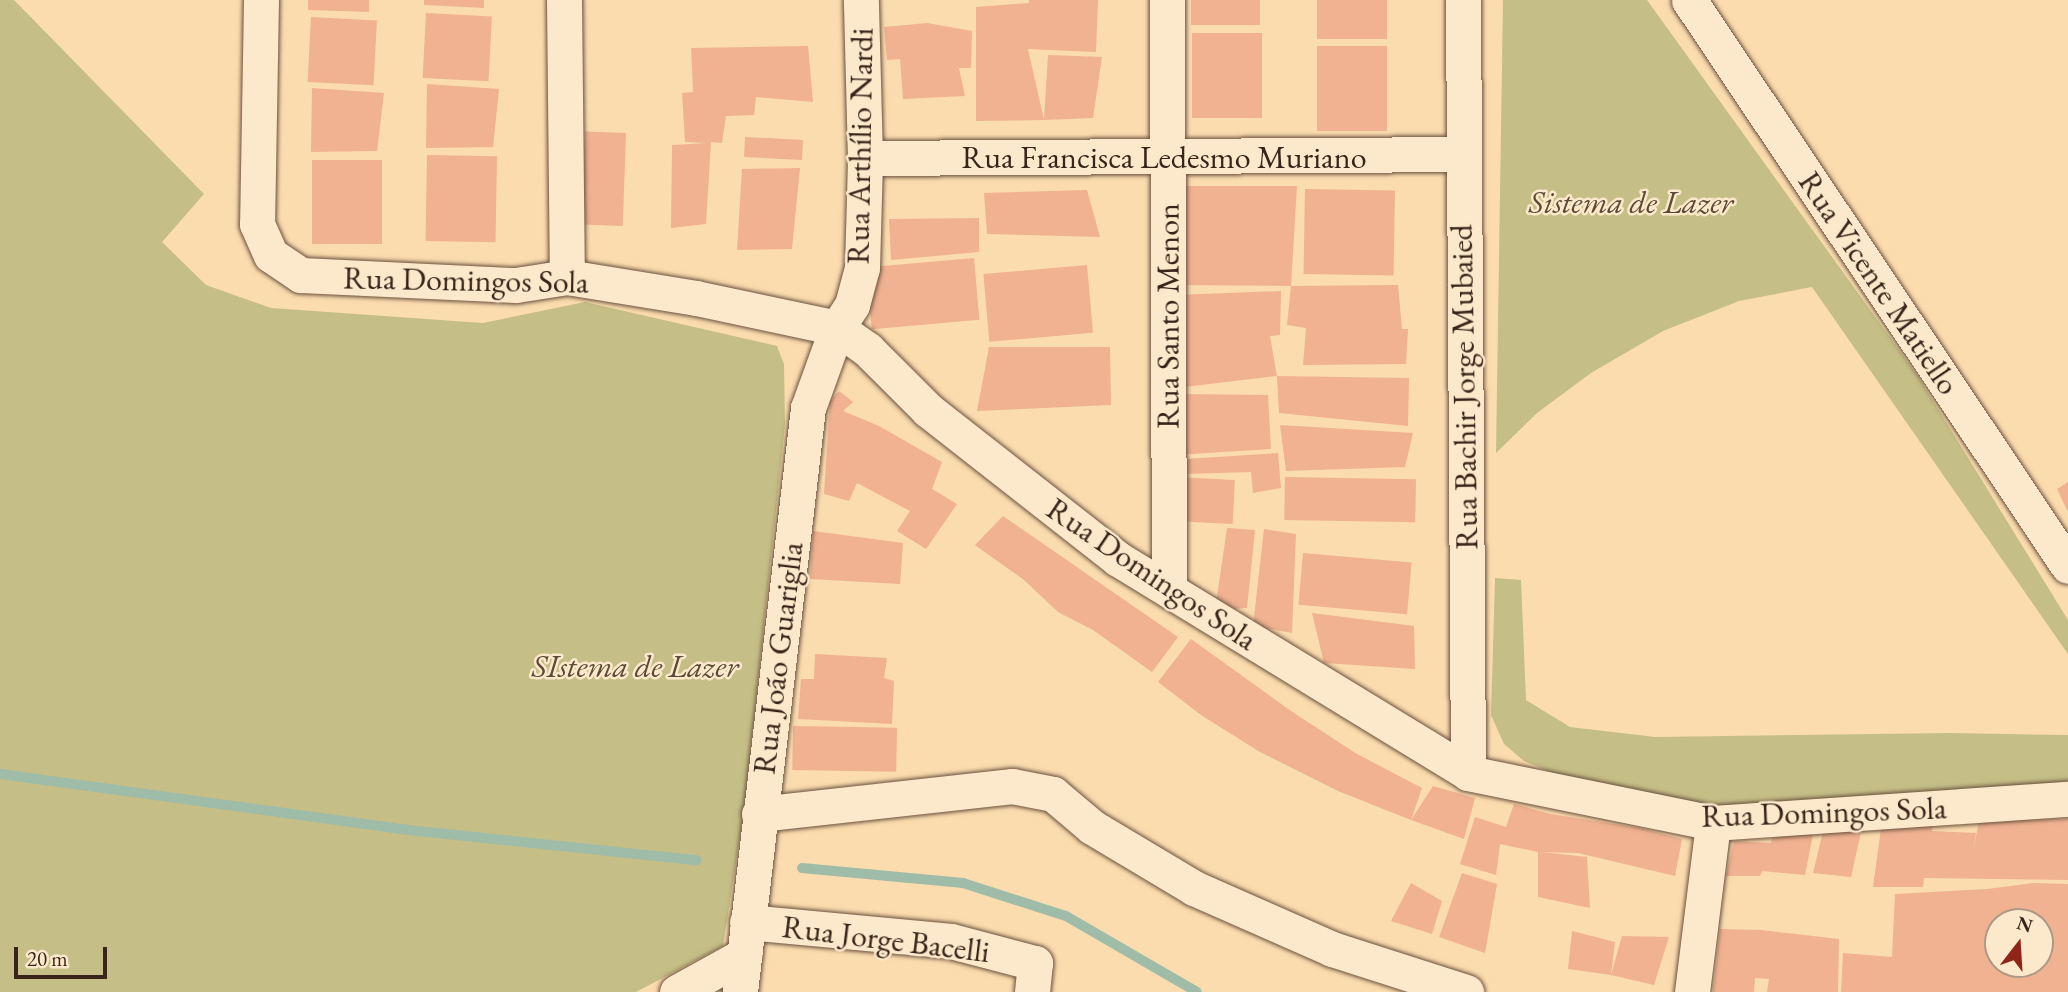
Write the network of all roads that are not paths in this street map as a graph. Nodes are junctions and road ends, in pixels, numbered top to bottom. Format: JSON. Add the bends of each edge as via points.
{"nodes":[{"id":1,"x":261,"y":0,"type":"edge"},
{"id":2,"x":564,"y":0,"type":"edge"},
{"id":3,"x":861,"y":0,"type":"edge"},
{"id":4,"x":1167,"y":0,"type":"edge"},
{"id":5,"x":1463,"y":0,"type":"edge"},
{"id":6,"x":1689,"y":0,"type":"edge"},
{"id":7,"x":1462,"y":154,"type":"junction"},
{"id":8,"x":1167,"y":157,"type":"junction"},
{"id":9,"x":865,"y":158,"type":"junction"},
{"id":10,"x":567,"y":277,"type":"junction"},
{"id":11,"x":837,"y":328,"type":"junction"},
{"id":12,"x":2068,"y":566,"type":"edge"},
{"id":13,"x":1169,"y":590,"type":"junction"},
{"id":14,"x":1468,"y":773,"type":"junction"},
{"id":15,"x":2068,"y":799,"type":"edge"},
{"id":16,"x":759,"y":814,"type":"junction"},
{"id":17,"x":1713,"y":823,"type":"junction"},
{"id":18,"x":746,"y":939,"type":"junction"},
{"id":19,"x":677,"y":992,"type":"edge"},
{"id":20,"x":686,"y":992,"type":"edge"},
{"id":21,"x":740,"y":992,"type":"edge"},
{"id":22,"x":1032,"y":992,"type":"edge"},
{"id":23,"x":1466,"y":992,"type":"edge"},
{"id":24,"x":1692,"y":992,"type":"edge"}],
"edges":[{"from":1,"to":10,"type":"street","name":"Rua Domingos Sola","via":[[257,224],[271,255],[301,275],[516,285]]},
{"from":2,"to":10,"type":"street"},
{"from":3,"to":9,"type":"street","name":"Rua Arthílio Nardi"},
{"from":4,"to":8,"type":"street","name":"Rua Santo Menon"},
{"from":5,"to":7,"type":"street","name":"Rua Bachir Jorge Mubaied"},
{"from":6,"to":12,"type":"street","name":"Rua Vicente Matiello"},
{"from":7,"to":8,"type":"street","name":"Rua Francisca Ledesmo Muriano"},
{"from":7,"to":14,"type":"street","name":"Rua Bachir Jorge Mubaied"},
{"from":8,"to":9,"type":"street","name":"Rua Francisca Ledesmo Muriano"},
{"from":8,"to":13,"type":"street","name":"Rua Santo Menon"},
{"from":9,"to":11,"type":"street","name":"Rua Arthílio Nardi","via":[[862,268],[852,305]]},
{"from":10,"to":11,"type":"street","name":"Rua Domingos Sola"},
{"from":11,"to":13,"type":"street","name":"Rua Domingos Sola","via":[[868,350],[928,410],[1118,559]]},
{"from":11,"to":16,"type":"street","name":"Rua João Guariglia","via":[[808,408]]},
{"from":13,"to":14,"type":"street","name":"Rua Domingos Sola"},
{"from":14,"to":17,"type":"street","name":"Rua Domingos Sola"},
{"from":15,"to":17,"type":"street","name":"Rua Domingos Sola"},
{"from":16,"to":18,"type":"street","name":"Rua João Guariglia"},
{"from":16,"to":23,"type":"street","via":[[1012,786],[1053,794],[1092,827],[1194,888],[1332,949]]},
{"from":17,"to":24,"type":"street"},
{"from":18,"to":19,"type":"street"},
{"from":18,"to":21,"type":"street","name":"Rua João Guariglia"},
{"from":18,"to":22,"type":"street","name":"Rua Jorge Bacelli","via":[[951,941],[1035,963]]},
{"from":19,"to":20,"type":"street"}]}
